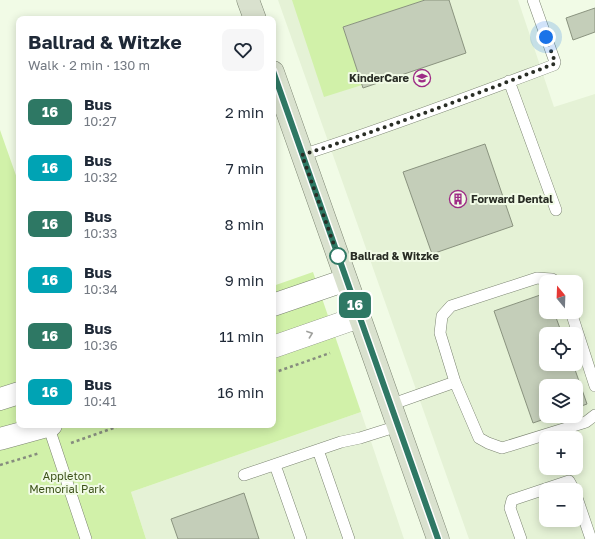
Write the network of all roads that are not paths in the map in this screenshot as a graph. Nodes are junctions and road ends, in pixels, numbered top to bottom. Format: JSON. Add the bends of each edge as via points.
{"nodes":[{"id":1,"x":248,"y":0,"type":"edge"},
{"id":2,"x":533,"y":0,"type":"edge"},
{"id":3,"x":253,"y":16,"type":"edge"},
{"id":4,"x":276,"y":81,"type":"edge"},
{"id":5,"x":509,"y":81,"type":"junction"},
{"id":6,"x":302,"y":155,"type":"junction"},
{"id":7,"x":556,"y":210,"type":"dead end"},
{"id":8,"x":539,"y":278,"type":"edge"},
{"id":9,"x":346,"y":280,"type":"junction"},
{"id":10,"x":276,"y":305,"type":"edge"},
{"id":11,"x":359,"y":317,"type":"junction"},
{"id":12,"x":573,"y":319,"type":"edge"},
{"id":13,"x":276,"y":346,"type":"edge"},
{"id":14,"x":456,"y":382,"type":"junction"},
{"id":15,"x":595,"y":386,"type":"edge"},
{"id":16,"x":16,"y":394,"type":"edge"},
{"id":17,"x":0,"y":399,"type":"edge"},
{"id":18,"x":390,"y":405,"type":"junction"},
{"id":19,"x":595,"y":415,"type":"edge"},
{"id":20,"x":398,"y":426,"type":"junction"},
{"id":21,"x":38,"y":428,"type":"edge"},
{"id":22,"x":50,"y":428,"type":"edge"},
{"id":23,"x":0,"y":439,"type":"edge"},
{"id":24,"x":318,"y":450,"type":"junction"},
{"id":25,"x":275,"y":465,"type":"junction"},
{"id":26,"x":244,"y":475,"type":"dead end"},
{"id":27,"x":539,"y":491,"type":"edge"},
{"id":28,"x":583,"y":516,"type":"edge"},
{"id":29,"x":86,"y":539,"type":"edge"},
{"id":30,"x":300,"y":539,"type":"edge"},
{"id":31,"x":349,"y":539,"type":"edge"},
{"id":32,"x":438,"y":539,"type":"edge"},
{"id":33,"x":521,"y":539,"type":"edge"},
{"id":34,"x":591,"y":539,"type":"edge"}],
"edges":[{"from":1,"to":3,"type":"main road"},
{"from":2,"to":5,"type":"lane","via":[[555,62]]},
{"from":4,"to":6,"type":"main road"},
{"from":5,"to":6,"type":"lane"},
{"from":5,"to":7,"type":"lane"},
{"from":6,"to":9,"type":"main road"},
{"from":8,"to":14,"type":"lane","via":[[451,306],[442,316],[440,333]]},
{"from":9,"to":10,"type":"street"},
{"from":9,"to":11,"type":"main road"},
{"from":13,"to":11,"type":"street","one_way":true},
{"from":11,"to":18,"type":"main road"},
{"from":12,"to":15,"type":"lane"},
{"from":14,"to":18,"type":"lane"},
{"from":14,"to":19,"type":"lane","via":[[479,438],[502,448],[586,422]]},
{"from":16,"to":17,"type":"street"},
{"from":18,"to":20,"type":"main road"},
{"from":20,"to":24,"type":"lane"},
{"from":20,"to":32,"type":"main road"},
{"from":21,"to":23,"type":"street"},
{"from":22,"to":29,"type":"lane"},
{"from":24,"to":25,"type":"lane"},
{"from":24,"to":31,"type":"lane"},
{"from":25,"to":26,"type":"lane"},
{"from":25,"to":30,"type":"lane"},
{"from":27,"to":33,"type":"lane","via":[[512,500],[510,508]]},
{"from":28,"to":34,"type":"lane"}]}
